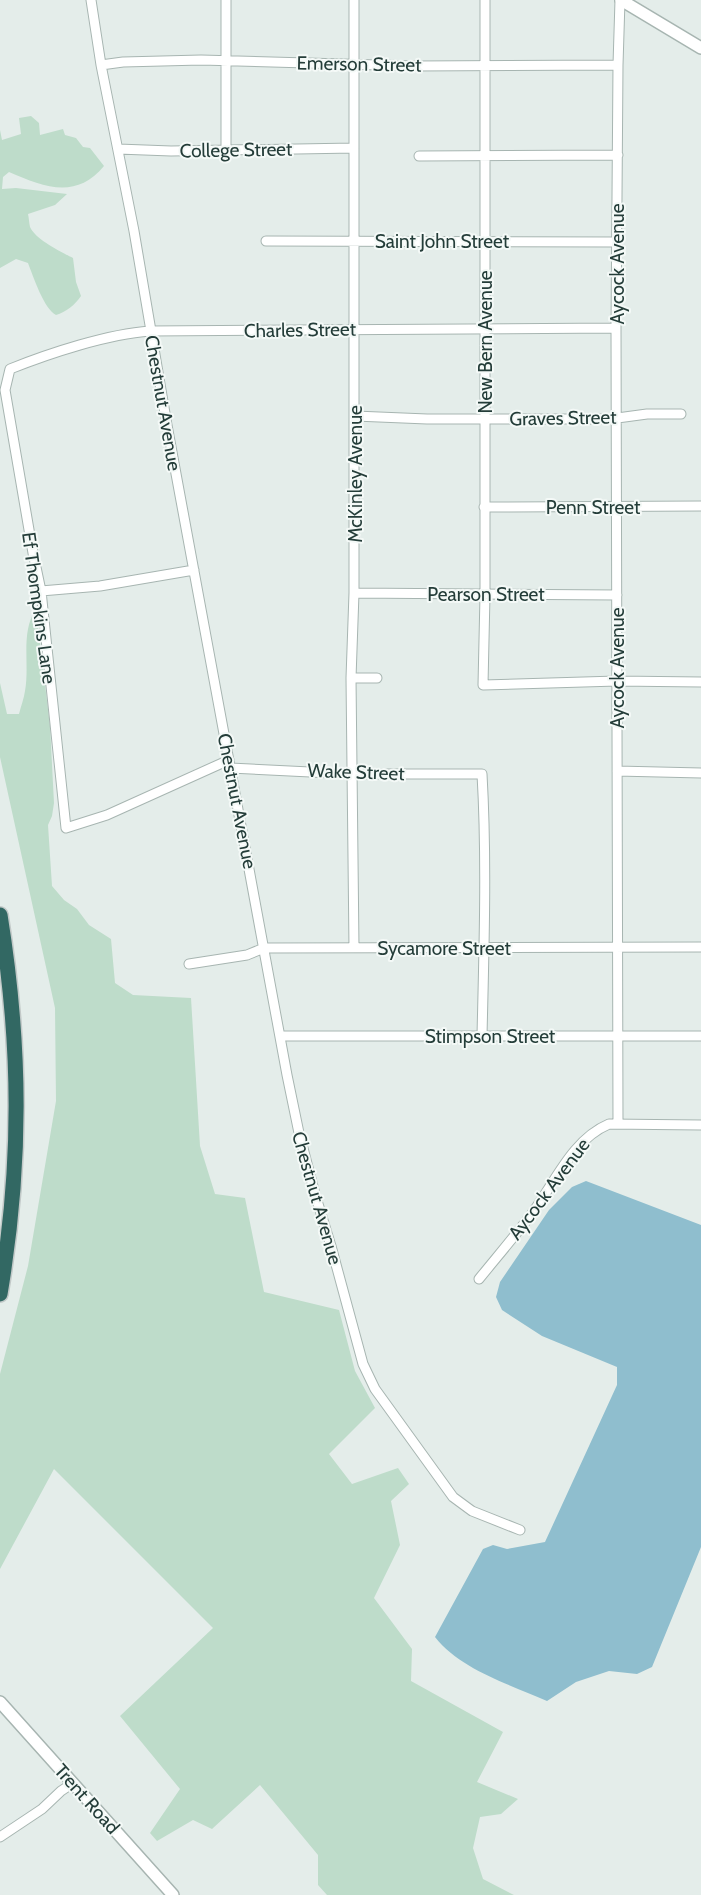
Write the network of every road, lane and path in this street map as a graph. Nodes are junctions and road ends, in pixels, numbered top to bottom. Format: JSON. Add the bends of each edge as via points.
{"nodes":[{"id":1,"x":92,"y":0,"type":"edge"},
{"id":2,"x":226,"y":0,"type":"edge"},
{"id":3,"x":354,"y":0,"type":"edge"},
{"id":4,"x":486,"y":0,"type":"edge"},
{"id":5,"x":620,"y":0,"type":"edge"},
{"id":6,"x":701,"y":48,"type":"edge"},
{"id":7,"x":226,"y":61,"type":"junction"},
{"id":8,"x":101,"y":64,"type":"junction"},
{"id":9,"x":354,"y":64,"type":"junction"},
{"id":10,"x":618,"y":65,"type":"junction"},
{"id":11,"x":485,"y":66,"type":"junction"},
{"id":12,"x":354,"y":148,"type":"junction"},
{"id":13,"x":118,"y":149,"type":"junction"},
{"id":14,"x":226,"y":150,"type":"junction"},
{"id":15,"x":618,"y":155,"type":"junction"},
{"id":16,"x":419,"y":156,"type":"dead end"},
{"id":17,"x":485,"y":156,"type":"junction"},
{"id":18,"x":266,"y":241,"type":"dead end"},
{"id":19,"x":485,"y":241,"type":"junction"},
{"id":20,"x":355,"y":242,"type":"junction"},
{"id":21,"x":617,"y":242,"type":"junction"},
{"id":22,"x":616,"y":328,"type":"junction"},
{"id":23,"x":355,"y":329,"type":"junction"},
{"id":24,"x":485,"y":330,"type":"junction"},
{"id":25,"x":150,"y":331,"type":"junction"},
{"id":26,"x":5,"y":390,"type":"joint"},
{"id":27,"x":681,"y":414,"type":"dead end"},
{"id":28,"x":355,"y":416,"type":"junction"},
{"id":29,"x":485,"y":419,"type":"junction"},
{"id":30,"x":617,"y":419,"type":"junction"},
{"id":31,"x":616,"y":506,"type":"junction"},
{"id":32,"x":701,"y":506,"type":"edge"},
{"id":33,"x":484,"y":507,"type":"junction"},
{"id":34,"x":194,"y":570,"type":"junction"},
{"id":35,"x":41,"y":591,"type":"junction"},
{"id":36,"x":354,"y":593,"type":"junction"},
{"id":37,"x":485,"y":595,"type":"junction"},
{"id":38,"x":617,"y":595,"type":"junction"},
{"id":39,"x":352,"y":678,"type":"junction"},
{"id":40,"x":377,"y":678,"type":"dead end"},
{"id":41,"x":617,"y":681,"type":"junction"},
{"id":42,"x":701,"y":682,"type":"edge"},
{"id":43,"x":230,"y":764,"type":"junction"},
{"id":44,"x":617,"y":771,"type":"junction"},
{"id":45,"x":701,"y":773,"type":"edge"},
{"id":46,"x":352,"y":774,"type":"junction"},
{"id":47,"x":66,"y":828,"type":"joint"},
{"id":48,"x":0,"y":915,"type":"edge"},
{"id":49,"x":701,"y":947,"type":"edge"},
{"id":50,"x":264,"y":948,"type":"junction"},
{"id":51,"x":354,"y":948,"type":"junction"},
{"id":52,"x":485,"y":948,"type":"junction"},
{"id":53,"x":617,"y":948,"type":"junction"},
{"id":54,"x":189,"y":964,"type":"dead end"},
{"id":55,"x":616,"y":1035,"type":"junction"},
{"id":56,"x":280,"y":1036,"type":"junction"},
{"id":57,"x":482,"y":1036,"type":"junction"},
{"id":58,"x":701,"y":1036,"type":"edge"},
{"id":59,"x":618,"y":1124,"type":"junction"},
{"id":60,"x":701,"y":1126,"type":"edge"},
{"id":61,"x":479,"y":1279,"type":"dead end"},
{"id":62,"x":0,"y":1294,"type":"edge"},
{"id":63,"x":520,"y":1530,"type":"dead end"},
{"id":64,"x":0,"y":1702,"type":"edge"},
{"id":65,"x":73,"y":1783,"type":"junction"},
{"id":66,"x":0,"y":1837,"type":"edge"},
{"id":67,"x":173,"y":1895,"type":"edge"}],
"edges":[{"from":1,"to":8,"type":"street","name":"Chestnut Avenue"},
{"from":2,"to":7,"type":"street"},
{"from":3,"to":9,"type":"street","name":"McKinley Avenue"},
{"from":4,"to":11,"type":"street","name":"New Bern Avenue"},
{"from":5,"to":6,"type":"street"},
{"from":5,"to":10,"type":"street","name":"Aycock Avenue"},
{"from":7,"to":8,"type":"street","name":"Emerson Street"},
{"from":7,"to":9,"type":"street","name":"Emerson Street"},
{"from":7,"to":14,"type":"street"},
{"from":8,"to":13,"type":"street","name":"Chestnut Avenue"},
{"from":9,"to":11,"type":"street","name":"Emerson Street"},
{"from":9,"to":12,"type":"street","name":"McKinley Avenue"},
{"from":10,"to":11,"type":"street","name":"Emerson Street"},
{"from":10,"to":15,"type":"street","name":"Aycock Avenue"},
{"from":11,"to":17,"type":"street","name":"New Bern Avenue"},
{"from":12,"to":14,"type":"street","name":"College Street"},
{"from":12,"to":20,"type":"street","name":"McKinley Avenue"},
{"from":13,"to":14,"type":"street","name":"College Street"},
{"from":13,"to":25,"type":"street","name":"Chestnut Avenue"},
{"from":15,"to":17,"type":"street"},
{"from":15,"to":21,"type":"street","name":"Aycock Avenue"},
{"from":16,"to":17,"type":"street"},
{"from":17,"to":19,"type":"street","name":"New Bern Avenue"},
{"from":18,"to":20,"type":"street","name":"Saint John Street"},
{"from":19,"to":20,"type":"street","name":"Saint John Street"},
{"from":19,"to":21,"type":"street","name":"Saint John Street"},
{"from":19,"to":24,"type":"street","name":"New Bern Avenue"},
{"from":20,"to":23,"type":"street","name":"McKinley Avenue"},
{"from":21,"to":22,"type":"street","name":"Aycock Avenue"},
{"from":22,"to":24,"type":"street","name":"Charles Street"},
{"from":22,"to":30,"type":"street","name":"Aycock Avenue"},
{"from":23,"to":24,"type":"street","name":"Charles Street"},
{"from":23,"to":25,"type":"street","name":"Charles Street"},
{"from":23,"to":28,"type":"street","name":"McKinley Avenue"},
{"from":24,"to":29,"type":"street","name":"New Bern Avenue"},
{"from":25,"to":26,"type":"street","name":"Charles Street","via":[[84,344],[10,369]]},
{"from":25,"to":34,"type":"street","name":"Chestnut Avenue"},
{"from":26,"to":35,"type":"street","name":"Ef Thompkins Lane"},
{"from":27,"to":30,"type":"street","name":"Graves Street","via":[[647,414]]},
{"from":28,"to":29,"type":"street","name":"Graves Street"},
{"from":28,"to":36,"type":"street","name":"McKinley Avenue"},
{"from":29,"to":30,"type":"street","name":"Graves Street"},
{"from":29,"to":33,"type":"street","name":"New Bern Avenue"},
{"from":30,"to":31,"type":"street","name":"Aycock Avenue"},
{"from":31,"to":32,"type":"street","name":"Penn Street"},
{"from":31,"to":33,"type":"street","name":"Penn Street"},
{"from":31,"to":38,"type":"street","name":"Aycock Avenue"},
{"from":33,"to":37,"type":"street","name":"New Bern Avenue"},
{"from":34,"to":35,"type":"street","via":[[100,586]]},
{"from":34,"to":43,"type":"street","name":"Chestnut Avenue"},
{"from":35,"to":47,"type":"street","name":"Ef Thompkins Lane"},
{"from":36,"to":37,"type":"street","name":"Pearson Street"},
{"from":36,"to":39,"type":"street","name":"McKinley Avenue"},
{"from":37,"to":38,"type":"street","name":"Pearson Street"},
{"from":37,"to":41,"type":"street","name":"New Bern Avenue","via":[[483,684]]},
{"from":38,"to":41,"type":"street","name":"Aycock Avenue"},
{"from":39,"to":40,"type":"street"},
{"from":39,"to":46,"type":"street","name":"McKinley Avenue"},
{"from":41,"to":42,"type":"street"},
{"from":41,"to":44,"type":"street","name":"Aycock Avenue"},
{"from":43,"to":46,"type":"street","name":"Wake Street"},
{"from":43,"to":47,"type":"street","name":"Wake Street","via":[[107,815]]},
{"from":43,"to":50,"type":"street","name":"Chestnut Avenue"},
{"from":44,"to":45,"type":"street"},
{"from":44,"to":53,"type":"street","name":"Aycock Avenue"},
{"from":46,"to":51,"type":"street","name":"McKinley Avenue"},
{"from":46,"to":52,"type":"street","name":"Wake Street","via":[[482,774]]},
{"from":48,"to":62,"type":"highway","via":[[13,1014],[17,1116],[11,1220]]},
{"from":49,"to":53,"type":"street","name":"Sycamore Street"},
{"from":50,"to":51,"type":"street","name":"Sycamore Street"},
{"from":50,"to":54,"type":"street","name":"Sycamore Street","via":[[247,955]]},
{"from":50,"to":56,"type":"street","name":"Chestnut Avenue"},
{"from":51,"to":52,"type":"street","name":"Sycamore Street"},
{"from":52,"to":53,"type":"street","name":"Sycamore Street"},
{"from":52,"to":57,"type":"street"},
{"from":53,"to":55,"type":"street","name":"Aycock Avenue"},
{"from":55,"to":57,"type":"street","name":"Stimpson Street"},
{"from":55,"to":58,"type":"street","name":"Stimpson Street"},
{"from":55,"to":59,"type":"street","name":"Aycock Avenue"},
{"from":56,"to":57,"type":"street","name":"Stimpson Street"},
{"from":56,"to":63,"type":"street","name":"Chestnut Avenue","via":[[299,1133],[366,1372],[390,1411],[453,1497],[472,1511]]},
{"from":59,"to":60,"type":"street"},
{"from":59,"to":61,"type":"street","name":"Aycock Avenue","via":[[596,1130],[580,1144],[531,1215]]},
{"from":64,"to":65,"type":"street","name":"Trent Road"},
{"from":65,"to":66,"type":"street","via":[[42,1810]]},
{"from":65,"to":67,"type":"street","name":"Trent Road"}]}
